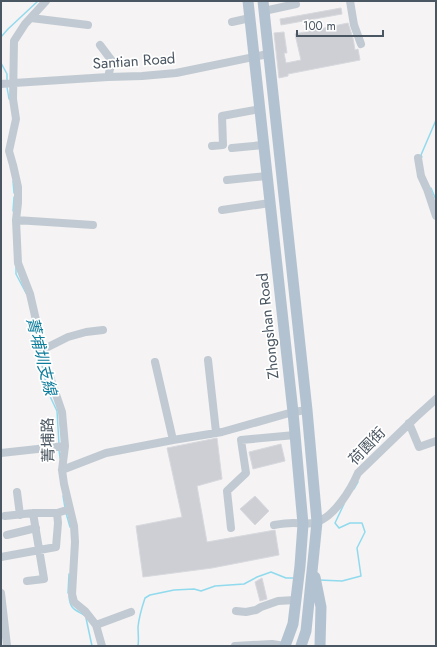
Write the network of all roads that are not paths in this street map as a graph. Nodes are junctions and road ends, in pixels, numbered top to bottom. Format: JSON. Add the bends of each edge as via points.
{"nodes":[{"id":1,"x":46,"y":1,"type":"edge"},
{"id":2,"x":248,"y":1,"type":"edge"},
{"id":3,"x":350,"y":1,"type":"edge"},
{"id":4,"x":296,"y":4,"type":"dead end"},
{"id":5,"x":263,"y":6,"type":"edge"},
{"id":6,"x":31,"y":18,"type":"junction"},
{"id":7,"x":250,"y":18,"type":"junction"},
{"id":8,"x":232,"y":22,"type":"dead end"},
{"id":9,"x":88,"y":25,"type":"dead end"},
{"id":10,"x":360,"y":44,"type":"dead end"},
{"id":11,"x":100,"y":45,"type":"dead end"},
{"id":12,"x":268,"y":54,"type":"junction"},
{"id":13,"x":254,"y":56,"type":"junction"},
{"id":14,"x":108,"y":77,"type":"junction"},
{"id":15,"x":14,"y":82,"type":"junction"},
{"id":16,"x":1,"y":84,"type":"edge"},
{"id":17,"x":260,"y":109,"type":"junction"},
{"id":18,"x":264,"y":144,"type":"junction"},
{"id":19,"x":212,"y":146,"type":"dead end"},
{"id":20,"x":232,"y":148,"type":"dead end"},
{"id":21,"x":418,"y":158,"type":"dead end"},
{"id":22,"x":267,"y":176,"type":"junction"},
{"id":23,"x":227,"y":180,"type":"dead end"},
{"id":24,"x":270,"y":203,"type":"junction"},
{"id":25,"x":222,"y":210,"type":"dead end"},
{"id":26,"x":436,"y":216,"type":"edge"},
{"id":27,"x":16,"y":220,"type":"junction"},
{"id":28,"x":93,"y":225,"type":"dead end"},
{"id":29,"x":103,"y":330,"type":"dead end"},
{"id":30,"x":42,"y":350,"type":"junction"},
{"id":31,"x":208,"y":360,"type":"dead end"},
{"id":32,"x":156,"y":362,"type":"dead end"},
{"id":33,"x":436,"y":399,"type":"edge"},
{"id":34,"x":307,"y":410,"type":"junction"},
{"id":35,"x":292,"y":412,"type":"junction"},
{"id":36,"x":409,"y":423,"type":"junction"},
{"id":37,"x":216,"y":432,"type":"junction"},
{"id":38,"x":295,"y":435,"type":"junction"},
{"id":39,"x":173,"y":440,"type":"junction"},
{"id":40,"x":436,"y":441,"type":"edge"},
{"id":41,"x":65,"y":446,"type":"junction"},
{"id":42,"x":1,"y":453,"type":"edge"},
{"id":43,"x":62,"y":470,"type":"junction"},
{"id":44,"x":17,"y":492,"type":"dead end"},
{"id":45,"x":70,"y":509,"type":"junction"},
{"id":46,"x":33,"y":513,"type":"junction"},
{"id":47,"x":57,"y":513,"type":"junction"},
{"id":48,"x":20,"y":515,"type":"junction"},
{"id":49,"x":5,"y":516,"type":"dead end"},
{"id":50,"x":317,"y":522,"type":"junction"},
{"id":51,"x":303,"y":524,"type":"junction"},
{"id":52,"x":274,"y":525,"type":"dead end"},
{"id":53,"x":36,"y":528,"type":"junction"},
{"id":54,"x":231,"y":528,"type":"dead end"},
{"id":55,"x":7,"y":535,"type":"dead end"},
{"id":56,"x":40,"y":551,"type":"junction"},
{"id":57,"x":1,"y":557,"type":"edge"},
{"id":58,"x":312,"y":563,"type":"junction"},
{"id":59,"x":28,"y":581,"type":"dead end"},
{"id":60,"x":1,"y":593,"type":"edge"},
{"id":61,"x":296,"y":600,"type":"junction"},
{"id":62,"x":236,"y":611,"type":"dead end"},
{"id":63,"x":131,"y":612,"type":"dead end"},
{"id":64,"x":96,"y":625,"type":"junction"},
{"id":65,"x":3,"y":636,"type":"edge"},
{"id":66,"x":7,"y":646,"type":"edge"},
{"id":67,"x":102,"y":646,"type":"edge"},
{"id":68,"x":235,"y":646,"type":"edge"},
{"id":69,"x":285,"y":646,"type":"edge"},
{"id":70,"x":301,"y":646,"type":"edge"},
{"id":71,"x":320,"y":646,"type":"edge"}],
"edges":[{"from":1,"to":6,"type":"street","name":"菁埔路"},
{"from":2,"to":7,"type":"main road","name":"Zhongshan Road"},
{"from":3,"to":10,"type":"street"},
{"from":4,"to":5,"type":"street"},
{"from":5,"to":12,"type":"main road","name":"Zhongshan Road"},
{"from":6,"to":9,"type":"street"},
{"from":6,"to":15,"type":"street","name":"菁埔路","via":[[14,41]]},
{"from":7,"to":8,"type":"street"},
{"from":7,"to":13,"type":"main road","name":"Zhongshan Road"},
{"from":11,"to":14,"type":"street","via":[[112,61]]},
{"from":12,"to":13,"type":"street","name":"Santian Road"},
{"from":12,"to":34,"type":"main road","name":"Zhongshan Road"},
{"from":13,"to":14,"type":"street","name":"Santian Road","via":[[176,73]]},
{"from":13,"to":17,"type":"main road","name":"Zhongshan Road"},
{"from":14,"to":15,"type":"street","name":"Santian Road"},
{"from":15,"to":16,"type":"street","name":"Santian Road"},
{"from":15,"to":27,"type":"street","name":"菁埔路","via":[[16,119],[9,151],[18,187]]},
{"from":17,"to":18,"type":"main road","name":"Zhongshan Road"},
{"from":17,"to":19,"type":"street","via":[[222,116],[223,145]]},
{"from":18,"to":20,"type":"street"},
{"from":18,"to":22,"type":"main road","name":"Zhongshan Road"},
{"from":21,"to":26,"type":"street","via":[[421,176]]},
{"from":22,"to":23,"type":"street"},
{"from":22,"to":24,"type":"main road","name":"Zhongshan Road"},
{"from":24,"to":25,"type":"street"},
{"from":24,"to":35,"type":"main road","name":"Zhongshan Road"},
{"from":27,"to":28,"type":"street"},
{"from":27,"to":30,"type":"street","name":"菁埔路","via":[[18,263],[30,294]]},
{"from":29,"to":30,"type":"street","via":[[68,337]]},
{"from":30,"to":41,"type":"street","name":"菁埔路","via":[[62,412]]},
{"from":31,"to":37,"type":"street"},
{"from":32,"to":39,"type":"street"},
{"from":33,"to":36,"type":"street","name":"荷園街"},
{"from":34,"to":35,"type":"street"},
{"from":34,"to":50,"type":"main road","name":"Zhongshan Road"},
{"from":35,"to":37,"type":"street"},
{"from":35,"to":38,"type":"main road","name":"Zhongshan Road"},
{"from":36,"to":40,"type":"street","via":[[419,447]]},
{"from":36,"to":50,"type":"street","name":"荷園街","via":[[358,472],[340,503],[328,517]]},
{"from":37,"to":39,"type":"street"},
{"from":38,"to":51,"type":"main road","name":"Zhongshan Road"},
{"from":38,"to":54,"type":"street","via":[[241,440],[246,473],[227,491]]},
{"from":39,"to":43,"type":"street","via":[[106,453]]},
{"from":41,"to":42,"type":"street"},
{"from":41,"to":43,"type":"street","name":"菁埔路"},
{"from":43,"to":45,"type":"street","name":"菁埔路"},
{"from":44,"to":48,"type":"street"},
{"from":45,"to":47,"type":"street"},
{"from":45,"to":64,"type":"street","name":"菁埔路","via":[[75,542],[72,594],[74,602]]},
{"from":46,"to":47,"type":"street"},
{"from":46,"to":48,"type":"street"},
{"from":46,"to":53,"type":"street"},
{"from":47,"to":56,"type":"street","via":[[56,547]]},
{"from":48,"to":49,"type":"street"},
{"from":50,"to":51,"type":"street","name":"荷園街"},
{"from":50,"to":58,"type":"main road","name":"Zhongshan Road"},
{"from":51,"to":52,"type":"street","name":"荷園街"},
{"from":51,"to":61,"type":"main road","name":"Zhongshan Road"},
{"from":53,"to":55,"type":"street"},
{"from":53,"to":56,"type":"street"},
{"from":56,"to":57,"type":"street"},
{"from":56,"to":59,"type":"street","via":[[44,579]]},
{"from":58,"to":70,"type":"main road","name":"Zhongshan Road","via":[[306,631]]},
{"from":58,"to":71,"type":"main road","via":[[321,607]]},
{"from":60,"to":65,"type":"street"},
{"from":61,"to":62,"type":"street","via":[[278,601],[246,612]]},
{"from":61,"to":69,"type":"main road","name":"Zhongshan Road"},
{"from":63,"to":64,"type":"street"},
{"from":64,"to":67,"type":"street","name":"菁埔路"},
{"from":65,"to":66,"type":"street"},
{"from":68,"to":69,"type":"street"}]}
